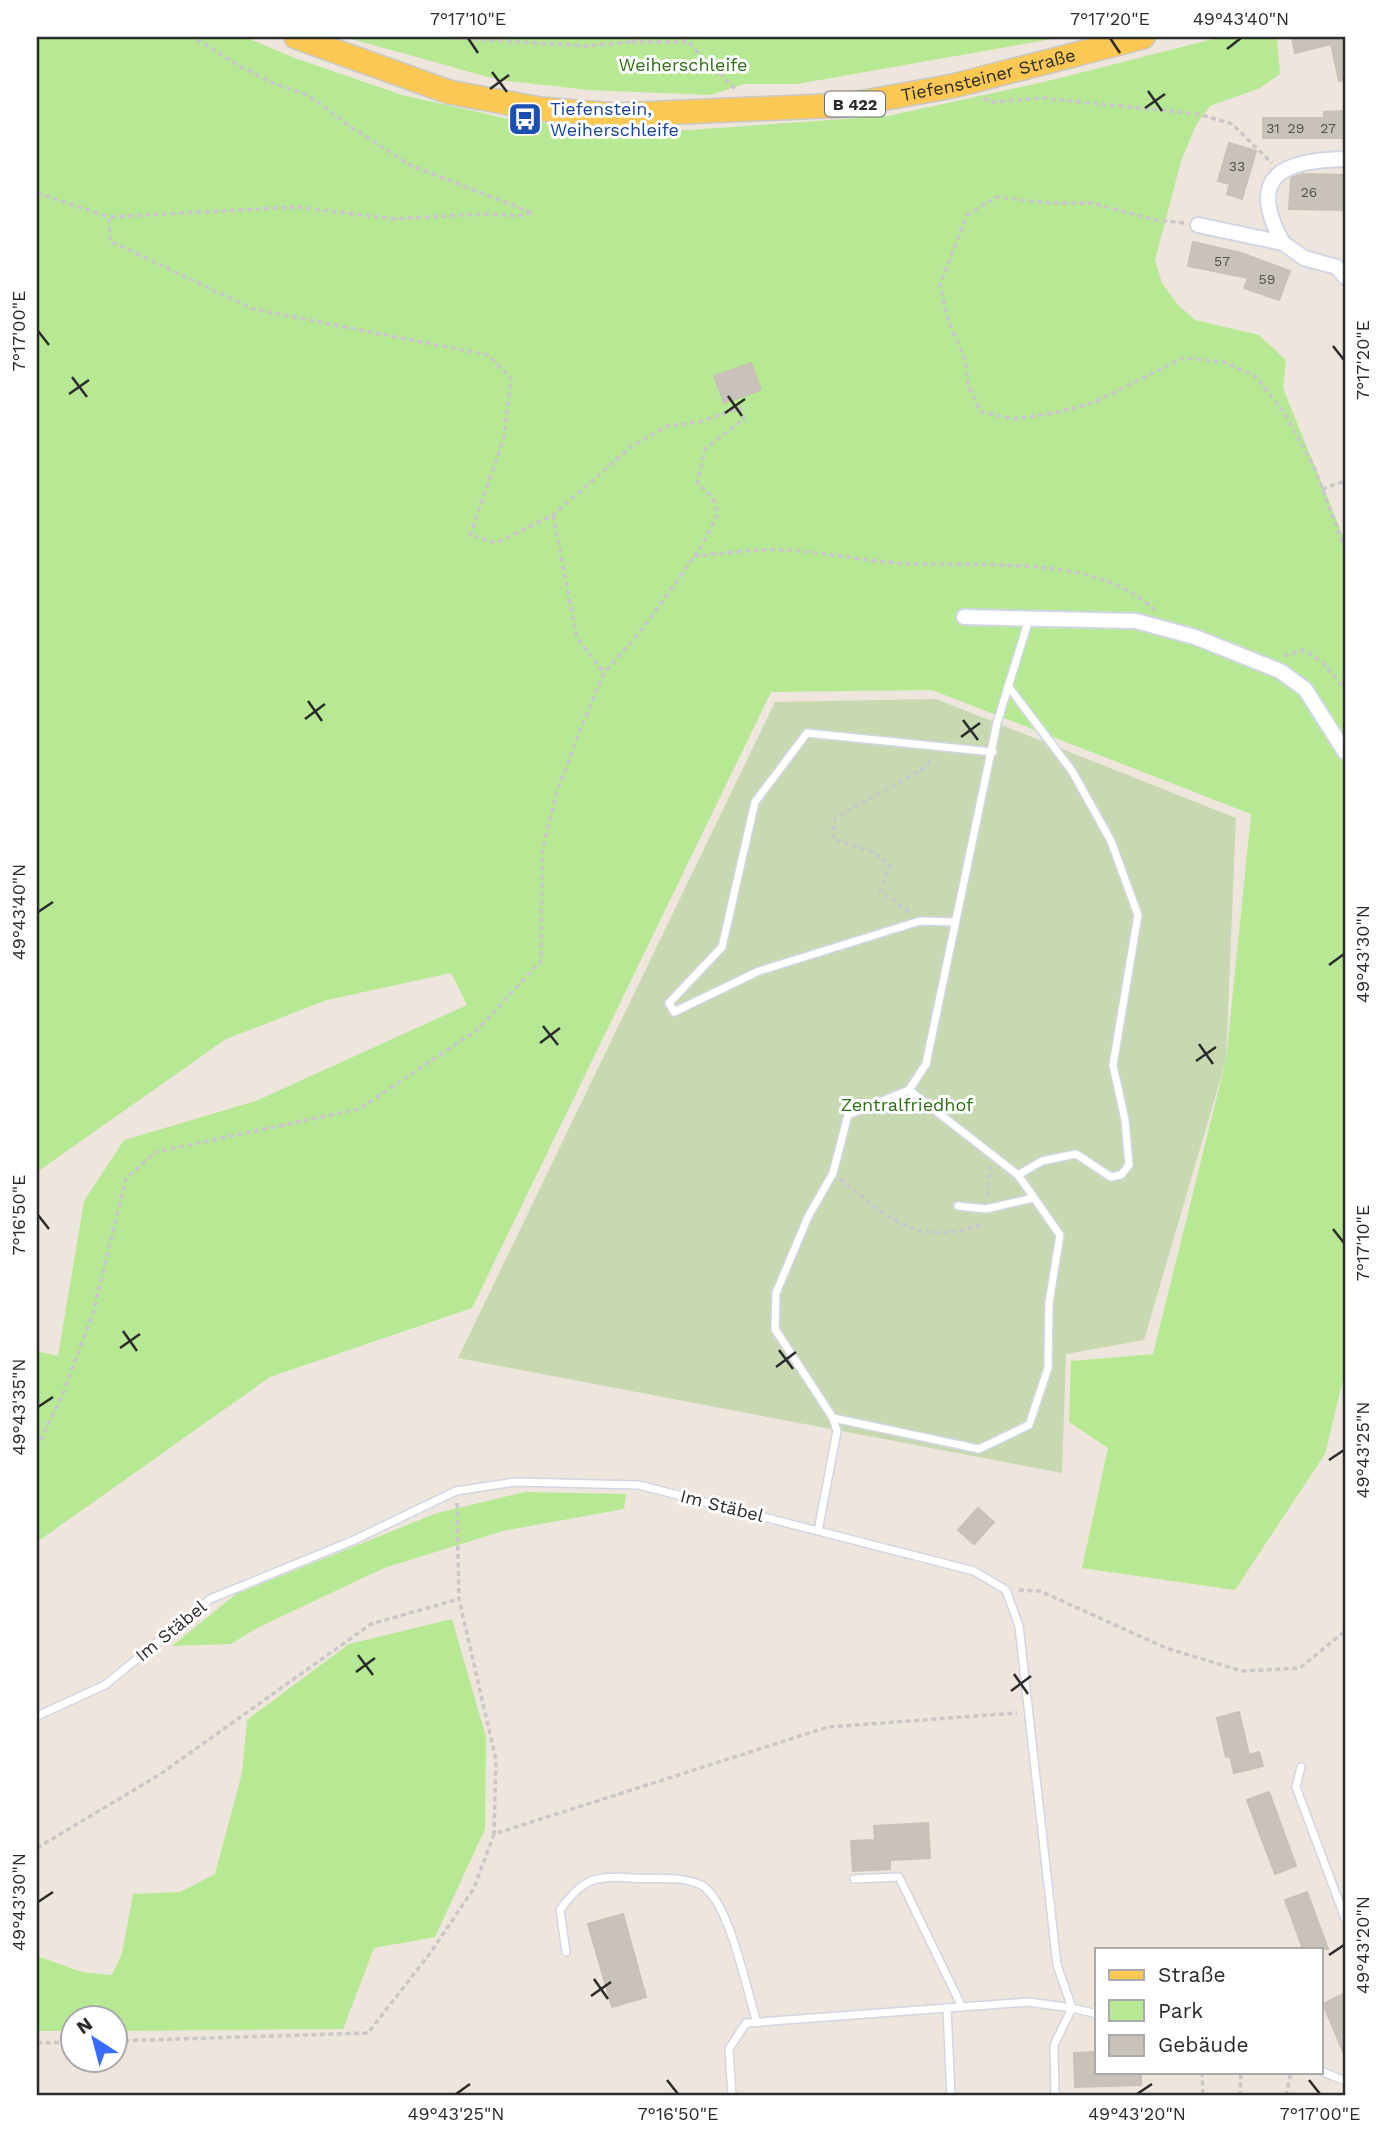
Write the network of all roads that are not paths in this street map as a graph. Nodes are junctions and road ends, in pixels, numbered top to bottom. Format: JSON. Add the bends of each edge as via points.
{"nodes":[{"id":1,"x":296,"y":37,"type":"edge"},
{"id":2,"x":1143,"y":37,"type":"edge"},
{"id":3,"x":1345,"y":159,"type":"edge"},
{"id":4,"x":1198,"y":225,"type":"road end"},
{"id":5,"x":1283,"y":243,"type":"junction"},
{"id":6,"x":1345,"y":277,"type":"edge"},
{"id":7,"x":964,"y":617,"type":"dead end"},
{"id":8,"x":1029,"y":619,"type":"junction"},
{"id":9,"x":1008,"y":686,"type":"junction"},
{"id":10,"x":993,"y":752,"type":"junction"},
{"id":11,"x":1345,"y":752,"type":"edge"},
{"id":12,"x":954,"y":922,"type":"junction"},
{"id":13,"x":909,"y":1090,"type":"junction"},
{"id":14,"x":1018,"y":1175,"type":"junction"},
{"id":15,"x":1033,"y":1198,"type":"junction"},
{"id":16,"x":958,"y":1206,"type":"dead end"},
{"id":17,"x":833,"y":1418,"type":"junction"},
{"id":18,"x":818,"y":1531,"type":"junction"},
{"id":19,"x":37,"y":1716,"type":"edge"},
{"id":20,"x":1301,"y":1768,"type":"dead end"},
{"id":21,"x":854,"y":1879,"type":"dead end"},
{"id":22,"x":1345,"y":1918,"type":"edge"},
{"id":23,"x":566,"y":1952,"type":"dead end"},
{"id":24,"x":962,"y":2007,"type":"junction"},
{"id":25,"x":947,"y":2008,"type":"junction"},
{"id":26,"x":1072,"y":2008,"type":"junction"},
{"id":27,"x":1095,"y":2014,"type":"edge"},
{"id":28,"x":757,"y":2022,"type":"junction"},
{"id":29,"x":1322,"y":2071,"type":"edge"},
{"id":30,"x":1345,"y":2081,"type":"edge"},
{"id":31,"x":732,"y":2096,"type":"edge"},
{"id":32,"x":951,"y":2096,"type":"edge"},
{"id":33,"x":1055,"y":2096,"type":"edge"}],
"edges":[{"from":1,"to":2,"type":"main road","name":"Tiefensteiner Straße","number":"B 422","via":[[449,92],[540,109],[615,115],[848,105],[953,86]]},
{"from":3,"to":5,"type":"street","via":[[1304,160],[1273,180],[1269,198],[1272,222]]},
{"from":4,"to":5,"type":"street"},
{"from":5,"to":6,"type":"street","via":[[1304,258],[1337,267]]},
{"from":7,"to":8,"type":"street"},
{"from":8,"to":9,"type":"lane"},
{"from":8,"to":11,"type":"street","via":[[1136,621],[1280,671],[1305,689]]},
{"from":9,"to":10,"type":"lane"},
{"from":9,"to":14,"type":"lane","via":[[1072,771],[1111,841],[1138,915],[1113,1065],[1129,1165],[1121,1175],[1111,1177],[1076,1154],[1042,1161]]},
{"from":10,"to":12,"type":"lane"},
{"from":10,"to":12,"type":"lane","via":[[807,733],[755,802],[722,947],[669,1003],[674,1012],[759,971],[920,921]]},
{"from":12,"to":13,"type":"lane","via":[[926,1064]]},
{"from":13,"to":14,"type":"lane"},
{"from":13,"to":17,"type":"lane","via":[[848,1115],[833,1173],[808,1217],[776,1293],[775,1329]]},
{"from":14,"to":15,"type":"lane"},
{"from":15,"to":16,"type":"lane","via":[[986,1209]]},
{"from":15,"to":17,"type":"lane","via":[[1060,1236],[1049,1303],[1048,1368],[1029,1425],[979,1449]]},
{"from":17,"to":18,"type":"lane","via":[[837,1431]]},
{"from":18,"to":19,"type":"lane","name":"Im Stäbel","via":[[639,1485],[515,1482],[456,1491],[352,1541],[210,1600],[105,1685]]},
{"from":18,"to":26,"type":"lane","name":"Im Stäbel","via":[[974,1570],[1006,1590],[1019,1626],[1057,1965]]},
{"from":20,"to":22,"type":"lane","via":[[1296,1787]]},
{"from":21,"to":24,"type":"lane","via":[[899,1877]]},
{"from":23,"to":28,"type":"lane","via":[[561,1910],[577,1887],[607,1876],[678,1878],[704,1886],[721,1908]]},
{"from":24,"to":25,"type":"lane"},
{"from":24,"to":26,"type":"lane","via":[[1028,2002]]},
{"from":25,"to":28,"type":"lane"},
{"from":25,"to":32,"type":"lane"},
{"from":26,"to":27,"type":"lane"},
{"from":26,"to":33,"type":"lane","via":[[1054,2045]]},
{"from":28,"to":31,"type":"lane","via":[[746,2024],[729,2049]]},
{"from":29,"to":30,"type":"lane"}]}
